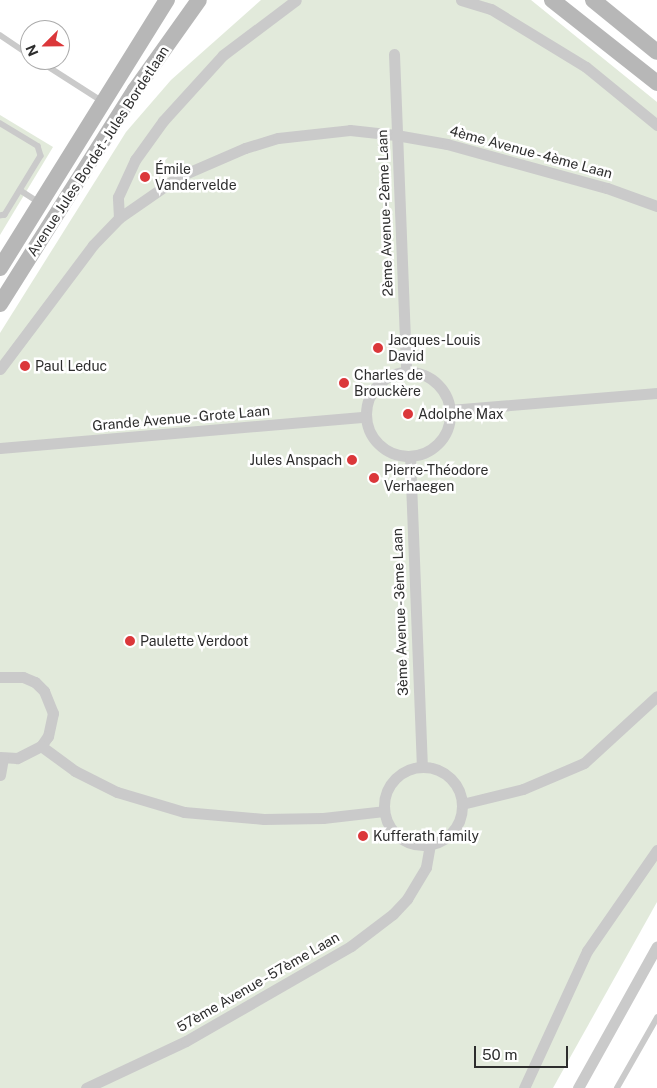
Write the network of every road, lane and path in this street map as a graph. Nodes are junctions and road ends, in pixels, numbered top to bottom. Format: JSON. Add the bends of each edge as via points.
{"nodes":[{"id":1,"x":167,"y":0,"type":"edge"},
{"id":2,"x":199,"y":0,"type":"edge"},
{"id":3,"x":296,"y":0,"type":"edge"},
{"id":4,"x":461,"y":0,"type":"edge"},
{"id":5,"x":552,"y":0,"type":"edge"},
{"id":6,"x":593,"y":0,"type":"edge"},
{"id":7,"x":0,"y":35,"type":"edge"},
{"id":8,"x":20,"y":48,"type":"edge"},
{"id":9,"x":657,"y":52,"type":"edge"},
{"id":10,"x":394,"y":54,"type":"dead end"},
{"id":11,"x":54,"y":70,"type":"edge"},
{"id":12,"x":657,"y":83,"type":"edge"},
{"id":13,"x":104,"y":102,"type":"junction"},
{"id":14,"x":0,"y":123,"type":"edge"},
{"id":15,"x":657,"y":125,"type":"edge"},
{"id":16,"x":396,"y":135,"type":"junction"},
{"id":17,"x":20,"y":190,"type":"junction"},
{"id":18,"x":40,"y":203,"type":"junction"},
{"id":19,"x":657,"y":206,"type":"edge"},
{"id":20,"x":0,"y":216,"type":"edge"},
{"id":21,"x":119,"y":218,"type":"junction"},
{"id":22,"x":0,"y":268,"type":"edge"},
{"id":23,"x":0,"y":304,"type":"edge"},
{"id":24,"x":0,"y":369,"type":"edge"},
{"id":25,"x":406,"y":371,"type":"junction"},
{"id":26,"x":657,"y":393,"type":"edge"},
{"id":27,"x":450,"y":410,"type":"junction"},
{"id":28,"x":365,"y":417,"type":"junction"},
{"id":29,"x":0,"y":448,"type":"edge"},
{"id":30,"x":410,"y":456,"type":"junction"},
{"id":31,"x":0,"y":677,"type":"edge"},
{"id":32,"x":657,"y":696,"type":"edge"},
{"id":33,"x":42,"y":746,"type":"junction"},
{"id":34,"x":2,"y":757,"type":"edge"},
{"id":35,"x":422,"y":767,"type":"junction"},
{"id":36,"x":0,"y":775,"type":"edge"},
{"id":37,"x":462,"y":804,"type":"junction"},
{"id":38,"x":384,"y":811,"type":"junction"},
{"id":39,"x":430,"y":844,"type":"junction"},
{"id":40,"x":657,"y":850,"type":"edge"},
{"id":41,"x":657,"y":946,"type":"edge"},
{"id":42,"x":657,"y":1018,"type":"edge"},
{"id":43,"x":86,"y":1088,"type":"edge"},
{"id":44,"x":524,"y":1088,"type":"edge"},
{"id":45,"x":578,"y":1088,"type":"edge"},
{"id":46,"x":616,"y":1088,"type":"edge"}],
"edges":[{"from":1,"to":13,"type":"main road","name":"Avenue Jules Bordet - Jules Bordetlaan"},
{"from":2,"to":23,"type":"main road","name":"Avenue Jules Bordet - Jules Bordetlaan","via":[[135,90]]},
{"from":3,"to":21,"type":"street","via":[[223,56],[163,121],[128,175],[118,197]]},
{"from":4,"to":15,"type":"street","via":[[490,9],[586,67]]},
{"from":5,"to":12,"type":"main road"},
{"from":6,"to":9,"type":"main road"},
{"from":7,"to":8,"type":"lane"},
{"from":10,"to":16,"type":"street","name":"2ème Avenue - 2ème Laan"},
{"from":11,"to":13,"type":"lane"},
{"from":13,"to":18,"type":"main road","name":"Avenue Jules Bordet - Jules Bordetlaan"},
{"from":14,"to":17,"type":"lane","via":[[38,146],[40,151],[41,156]]},
{"from":16,"to":19,"type":"street","name":"4ème Avenue - 4ème Laan","via":[[447,144],[579,180]]},
{"from":16,"to":21,"type":"street","name":"4ème Avenue - 4ème Laan","via":[[350,130],[278,138],[244,148],[178,177]]},
{"from":16,"to":25,"type":"street","name":"2ème Avenue - 2ème Laan"},
{"from":17,"to":18,"type":"lane"},
{"from":17,"to":20,"type":"lane","via":[[5,215]]},
{"from":18,"to":22,"type":"main road","name":"Avenue Jules Bordet - Jules Bordetlaan"},
{"from":21,"to":24,"type":"street","name":"4ème Avenue - 4ème Laan","via":[[93,245]]},
{"from":25,"to":27,"type":"street","via":[[422,373],[435,381],[445,394]]},
{"from":25,"to":28,"type":"street","via":[[391,374],[375,386],[369,396]]},
{"from":26,"to":27,"type":"street"},
{"from":27,"to":30,"type":"street","via":[[448,427],[440,441],[431,449]]},
{"from":28,"to":29,"type":"street","name":"Grande Avenue - Grote Laan"},
{"from":28,"to":30,"type":"street","via":[[370,434],[381,446],[390,452]]},
{"from":30,"to":35,"type":"street","name":"3ème Avenue - 3ème Laan"},
{"from":31,"to":33,"type":"street","via":[[23,677],[44,691],[53,713],[50,731]]},
{"from":32,"to":37,"type":"street","via":[[584,763],[523,790]]},
{"from":33,"to":34,"type":"street","via":[[24,756]]},
{"from":33,"to":38,"type":"street","via":[[75,771],[117,792],[184,812],[323,818]]},
{"from":34,"to":36,"type":"street"},
{"from":35,"to":37,"type":"street","via":[[445,774],[456,787]]},
{"from":35,"to":38,"type":"street","via":[[409,769],[390,786]]},
{"from":37,"to":39,"type":"street","via":[[456,827],[448,836]]},
{"from":38,"to":39,"type":"street","via":[[394,832],[403,840],[414,845]]},
{"from":39,"to":43,"type":"street","name":"57ème Avenue - 57ème Laan","via":[[426,867],[407,899],[351,946],[194,1036]]},
{"from":40,"to":44,"type":"street","via":[[587,951]]},
{"from":41,"to":45,"type":"street"},
{"from":42,"to":46,"type":"lane"}]}
